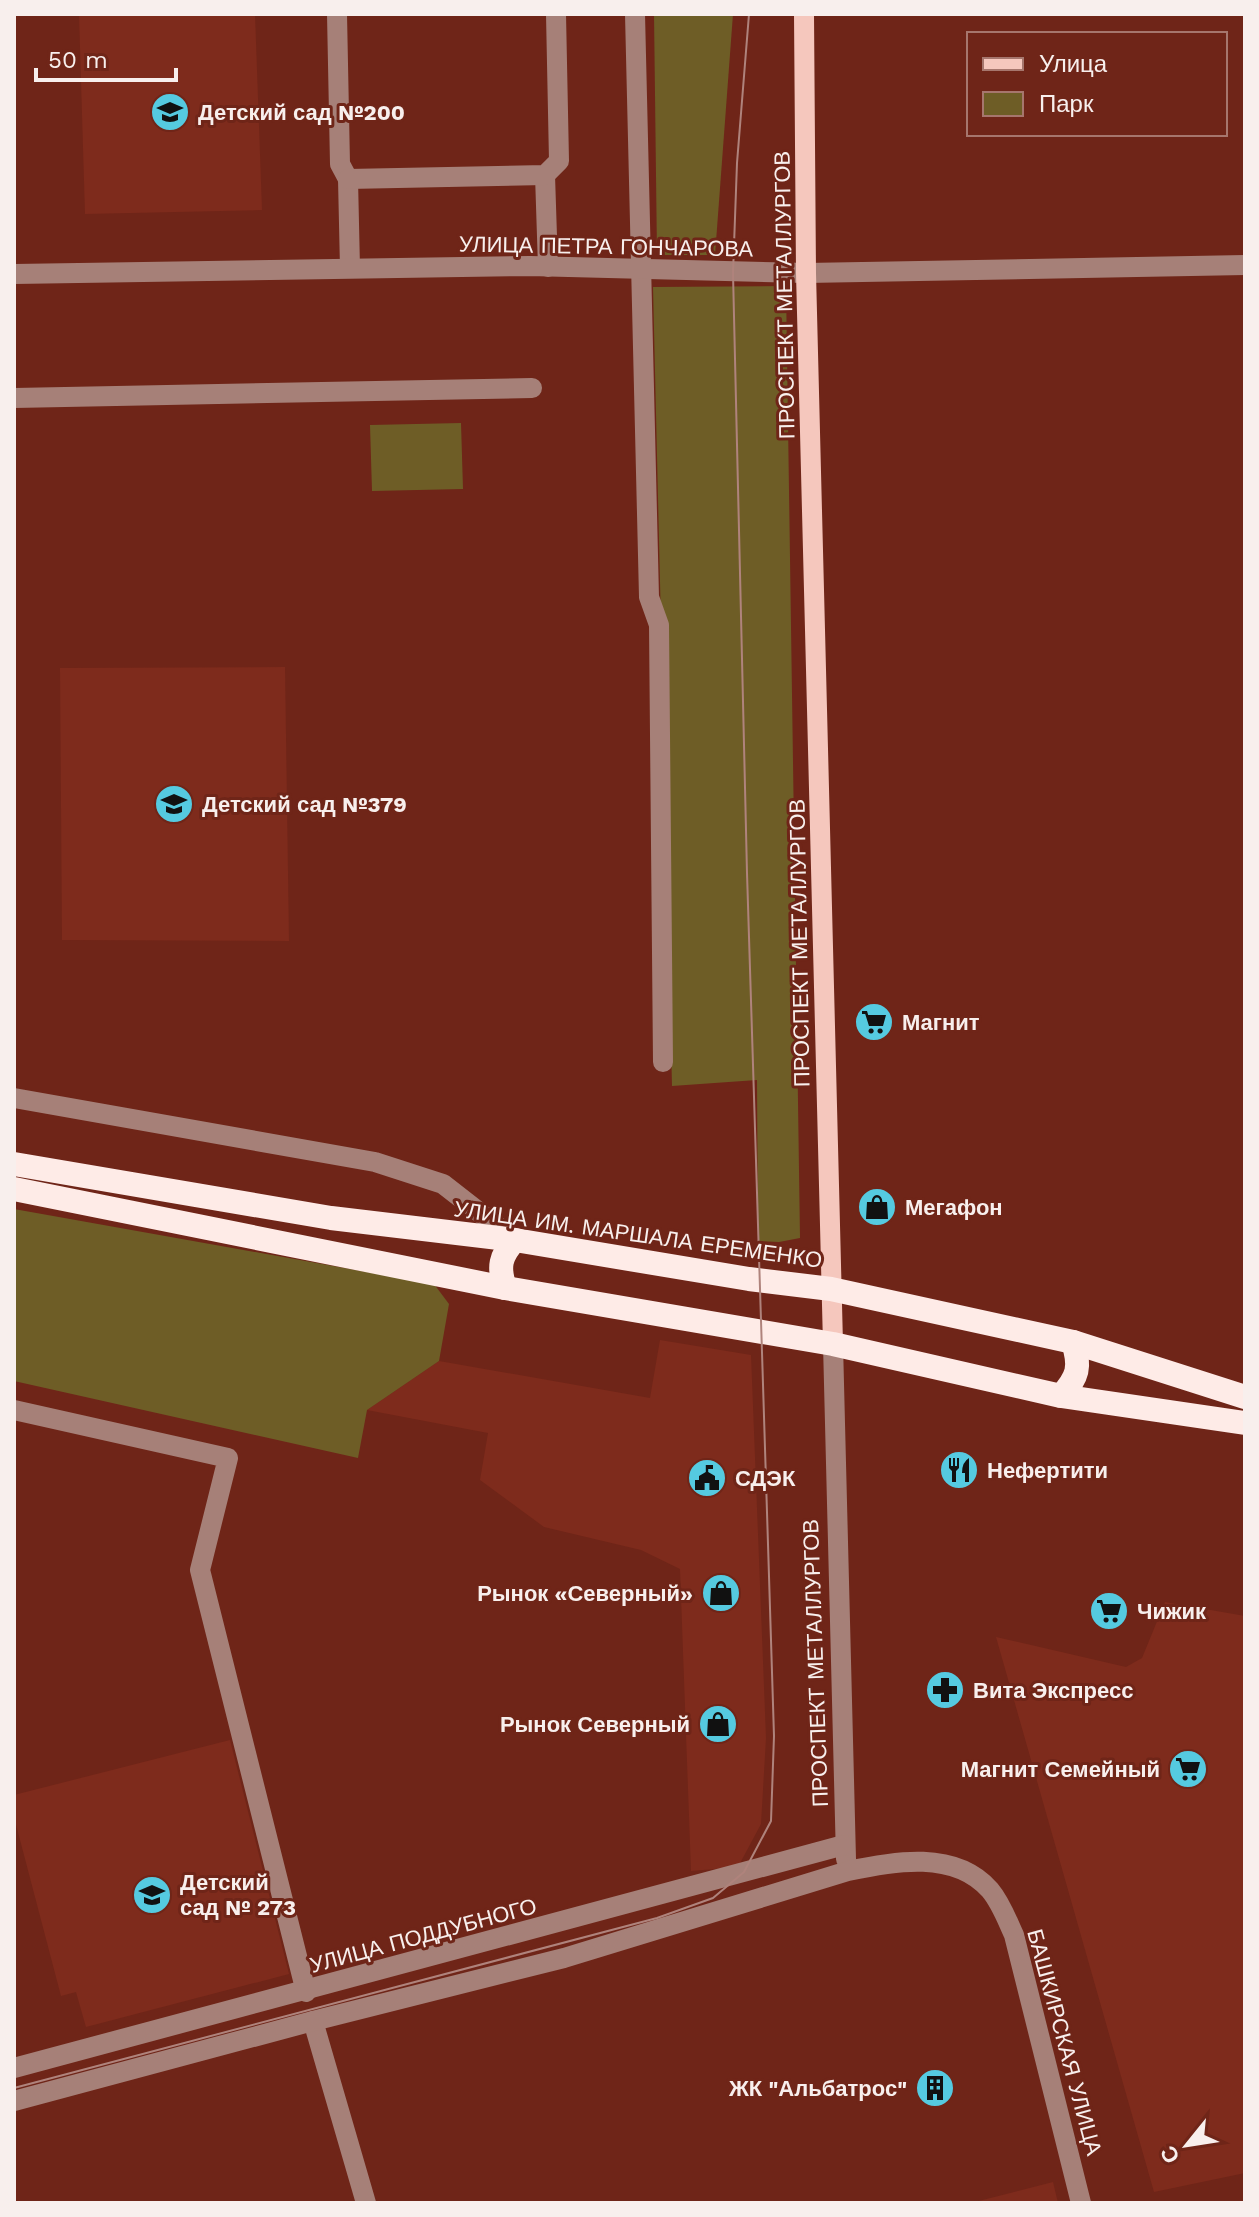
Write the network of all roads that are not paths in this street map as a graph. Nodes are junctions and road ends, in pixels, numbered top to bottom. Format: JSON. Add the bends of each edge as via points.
{"nodes":[{"id":1,"x":337,"y":14,"type":"edge"},
{"id":2,"x":556,"y":14,"type":"edge"},
{"id":3,"x":635,"y":14,"type":"edge"},
{"id":4,"x":804,"y":14,"type":"edge"},
{"id":5,"x":545,"y":175,"type":"junction"},
{"id":6,"x":348,"y":179,"type":"junction"},
{"id":7,"x":1245,"y":265,"type":"edge"},
{"id":8,"x":548,"y":267,"type":"junction"},
{"id":9,"x":350,"y":268,"type":"junction"},
{"id":10,"x":640,"y":270,"type":"junction"},
{"id":11,"x":806,"y":273,"type":"junction"},
{"id":12,"x":14,"y":274,"type":"edge"},
{"id":13,"x":532,"y":388,"type":"dead end"},
{"id":14,"x":14,"y":398,"type":"edge"},
{"id":15,"x":663,"y":1062,"type":"dead end"},
{"id":16,"x":14,"y":1098,"type":"edge"},
{"id":17,"x":14,"y":1164,"type":"edge"},
{"id":18,"x":14,"y":1189,"type":"edge"},
{"id":19,"x":515,"y":1240,"type":"junction"},
{"id":20,"x":505,"y":1288,"type":"junction"},
{"id":21,"x":831,"y":1289,"type":"junction"},
{"id":22,"x":1073,"y":1342,"type":"junction"},
{"id":23,"x":833,"y":1344,"type":"junction"},
{"id":24,"x":1061,"y":1396,"type":"junction"},
{"id":25,"x":1245,"y":1397,"type":"edge"},
{"id":26,"x":14,"y":1410,"type":"edge"},
{"id":27,"x":1245,"y":1423,"type":"edge"},
{"id":28,"x":844,"y":1845,"type":"junction"},
{"id":29,"x":848,"y":1871,"type":"junction"},
{"id":30,"x":306,"y":1992,"type":"junction"},
{"id":31,"x":313,"y":2021,"type":"junction"},
{"id":32,"x":14,"y":2068,"type":"edge"},
{"id":33,"x":14,"y":2101,"type":"edge"},
{"id":34,"x":366,"y":2203,"type":"edge"},
{"id":35,"x":1081,"y":2203,"type":"edge"}],
"edges":[{"from":1,"to":6,"type":"street","via":[[340,164]]},
{"from":2,"to":5,"type":"street","via":[[559,161]]},
{"from":3,"to":10,"type":"street"},
{"from":4,"to":11,"type":"main road","name":"ПРОСПЕКТ МЕТАЛЛУРГОВ"},
{"from":5,"to":6,"type":"street"},
{"from":5,"to":8,"type":"street"},
{"from":6,"to":9,"type":"street"},
{"from":7,"to":11,"type":"street","name":"УЛИЦА ПЕТРА ГОНЧАРОВА"},
{"from":8,"to":9,"type":"street","name":"УЛИЦА ПЕТРА ГОНЧАРОВА"},
{"from":8,"to":10,"type":"street","name":"УЛИЦА ПЕТРА ГОНЧАРОВА"},
{"from":9,"to":12,"type":"street","name":"УЛИЦА ПЕТРА ГОНЧАРОВА"},
{"from":10,"to":11,"type":"street","name":"УЛИЦА ПЕТРА ГОНЧАРОВА"},
{"from":10,"to":15,"type":"street","via":[[649,597],[659,625]]},
{"from":11,"to":21,"type":"main road","name":"ПРОСПЕКТ МЕТАЛЛУРГОВ"},
{"from":13,"to":14,"type":"street"},
{"from":16,"to":19,"type":"street","via":[[375,1162],[443,1184]]},
{"from":17,"to":19,"type":"highway","name":"УЛИЦА ИМ. МАРШАЛА ЕРЕМЕНКО","via":[[331,1218]]},
{"from":18,"to":20,"type":"highway"},
{"from":19,"to":20,"type":"highway","via":[[502,1254],[499,1272]]},
{"from":19,"to":21,"type":"highway","name":"УЛИЦА ИМ. МАРШАЛА ЕРЕМЕНКО"},
{"from":20,"to":23,"type":"highway"},
{"from":21,"to":22,"type":"highway","name":"УЛИЦА ИМ. МАРШАЛА ЕРЕМЕНКО"},
{"from":21,"to":23,"type":"main road","name":"ПРОСПЕКТ МЕТАЛЛУРГОВ"},
{"from":22,"to":24,"type":"highway","via":[[1078,1360],[1074,1382]]},
{"from":22,"to":25,"type":"highway","name":"УЛИЦА ИМ. МАРШАЛА ЕРЕМЕНКО"},
{"from":23,"to":24,"type":"highway"},
{"from":23,"to":28,"type":"street","name":"ПРОСПЕКТ МЕТАЛЛУРГОВ"},
{"from":24,"to":27,"type":"highway"},
{"from":26,"to":30,"type":"street","via":[[228,1458],[200,1570]]},
{"from":28,"to":29,"type":"street","name":"ПРОСПЕКТ МЕТАЛЛУРГОВ"},
{"from":28,"to":30,"type":"street","name":"УЛИЦА ПОДДУБНОГО"},
{"from":29,"to":31,"type":"street","name":"БАШКИРСКАЯ УЛИЦА","via":[[564,1958]]},
{"from":29,"to":35,"type":"street","name":"БАШКИРСКАЯ УЛИЦА","via":[[924,1861],[964,1870],[990,1890],[1014,1935]]},
{"from":30,"to":32,"type":"street","name":"УЛИЦА ПОДДУБНОГО"},
{"from":31,"to":33,"type":"street"},
{"from":31,"to":34,"type":"street"}]}
